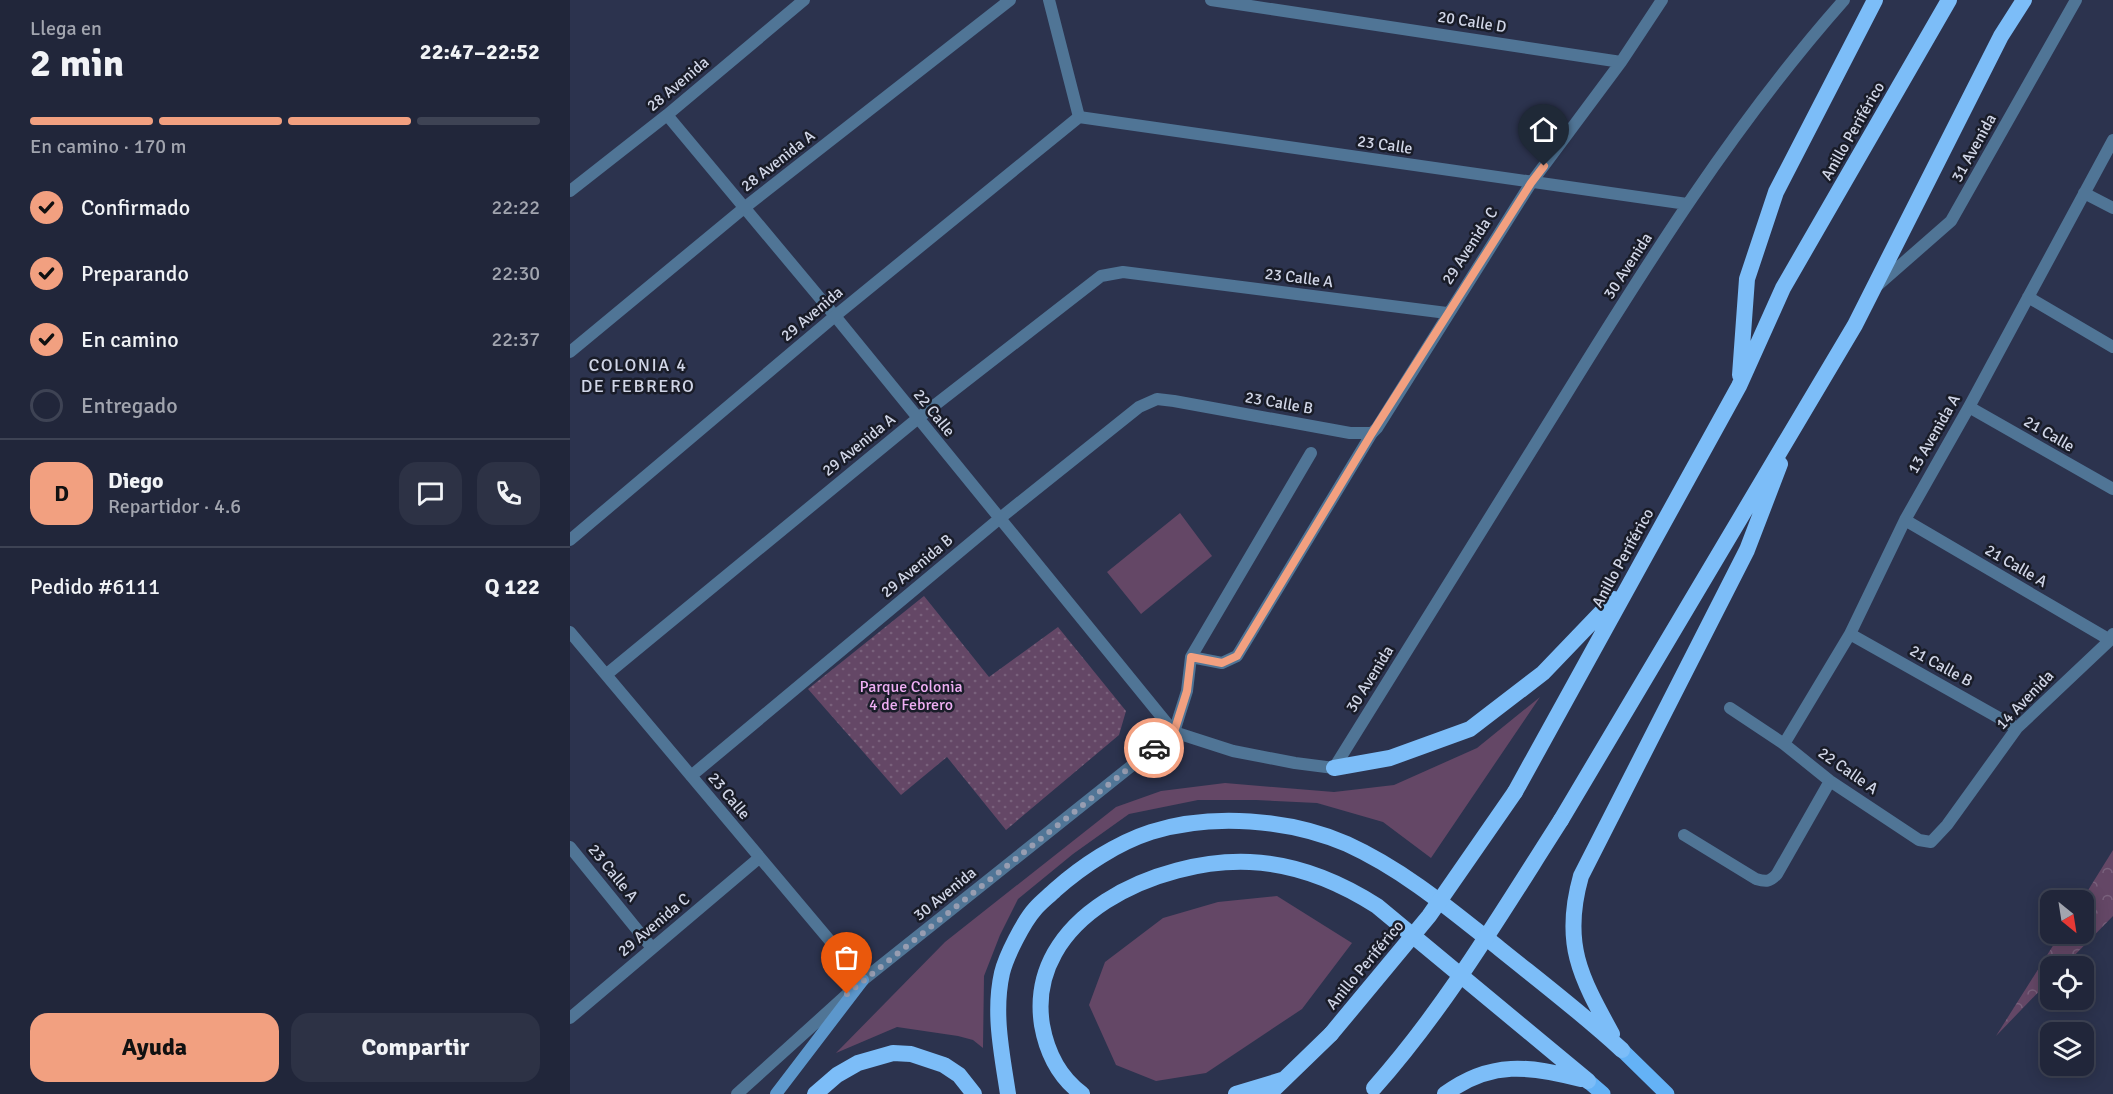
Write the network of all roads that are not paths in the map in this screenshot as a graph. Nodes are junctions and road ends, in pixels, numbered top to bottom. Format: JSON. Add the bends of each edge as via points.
{"nodes":[{"id":1,"x":804,"y":0,"type":"edge"},
{"id":2,"x":1010,"y":0,"type":"edge"},
{"id":3,"x":1049,"y":0,"type":"edge"},
{"id":4,"x":1211,"y":0,"type":"edge"},
{"id":5,"x":1662,"y":0,"type":"edge"},
{"id":6,"x":1844,"y":0,"type":"edge"},
{"id":7,"x":1875,"y":0,"type":"edge"},
{"id":8,"x":1949,"y":0,"type":"edge"},
{"id":9,"x":2024,"y":0,"type":"edge"},
{"id":10,"x":2076,"y":0,"type":"edge"},
{"id":11,"x":1621,"y":62,"type":"junction"},
{"id":12,"x":667,"y":115,"type":"junction"},
{"id":13,"x":1079,"y":117,"type":"junction"},
{"id":14,"x":2113,"y":140,"type":"edge"},
{"id":15,"x":1531,"y":183,"type":"junction"},
{"id":16,"x":570,"y":191,"type":"edge"},
{"id":17,"x":2084,"y":193,"type":"junction"},
{"id":18,"x":1687,"y":204,"type":"junction"},
{"id":19,"x":744,"y":208,"type":"junction"},
{"id":20,"x":2113,"y":208,"type":"edge"},
{"id":21,"x":1146,"y":275,"type":"joint"},
{"id":22,"x":1873,"y":290,"type":"junction"},
{"id":23,"x":2028,"y":297,"type":"junction"},
{"id":24,"x":1447,"y":313,"type":"junction"},
{"id":25,"x":835,"y":316,"type":"junction"},
{"id":26,"x":2113,"y":347,"type":"edge"},
{"id":27,"x":570,"y":352,"type":"edge"},
{"id":28,"x":1739,"y":386,"type":"junction"},
{"id":29,"x":1173,"y":401,"type":"joint"},
{"id":30,"x":1969,"y":407,"type":"junction"},
{"id":31,"x":917,"y":419,"type":"junction"},
{"id":32,"x":1374,"y":430,"type":"junction"},
{"id":33,"x":1792,"y":430,"type":"junction"},
{"id":34,"x":1311,"y":453,"type":"dead end"},
{"id":35,"x":2113,"y":489,"type":"edge"},
{"id":36,"x":999,"y":519,"type":"junction"},
{"id":37,"x":1905,"y":520,"type":"junction"},
{"id":38,"x":570,"y":540,"type":"edge"},
{"id":39,"x":1629,"y":583,"type":"junction"},
{"id":40,"x":570,"y":632,"type":"edge"},
{"id":41,"x":1850,"y":633,"type":"junction"},
{"id":42,"x":2111,"y":637,"type":"edge"},
{"id":43,"x":1191,"y":657,"type":"junction"},
{"id":44,"x":607,"y":674,"type":"junction"},
{"id":45,"x":1730,"y":708,"type":"dead end"},
{"id":46,"x":2017,"y":728,"type":"junction"},
{"id":47,"x":1174,"y":732,"type":"junction"},
{"id":48,"x":1784,"y":744,"type":"junction"},
{"id":49,"x":1334,"y":768,"type":"junction"},
{"id":50,"x":691,"y":776,"type":"junction"},
{"id":51,"x":1830,"y":781,"type":"junction"},
{"id":52,"x":1947,"y":825,"type":"joint"},
{"id":53,"x":1684,"y":835,"type":"dead end"},
{"id":54,"x":570,"y":847,"type":"edge"},
{"id":55,"x":759,"y":858,"type":"junction"},
{"id":56,"x":652,"y":948,"type":"junction"},
{"id":57,"x":863,"y":980,"type":"junction"},
{"id":58,"x":570,"y":1018,"type":"edge"},
{"id":59,"x":1622,"y":1050,"type":"junction"},
{"id":60,"x":1286,"y":1079,"type":"junction"},
{"id":61,"x":1588,"y":1081,"type":"junction"},
{"id":62,"x":1371,"y":1091,"type":"edge"},
{"id":63,"x":737,"y":1094,"type":"edge"},
{"id":64,"x":776,"y":1094,"type":"edge"},
{"id":65,"x":815,"y":1094,"type":"edge"},
{"id":66,"x":974,"y":1094,"type":"edge"},
{"id":67,"x":1008,"y":1094,"type":"edge"},
{"id":68,"x":1082,"y":1094,"type":"edge"},
{"id":69,"x":1236,"y":1094,"type":"edge"},
{"id":70,"x":1269,"y":1094,"type":"edge"},
{"id":71,"x":1445,"y":1094,"type":"edge"},
{"id":72,"x":1603,"y":1094,"type":"edge"},
{"id":73,"x":1667,"y":1094,"type":"edge"}],
"edges":[{"from":1,"to":12,"type":"street","name":"28 Avenida"},
{"from":2,"to":19,"type":"street","name":"28 Avenida A"},
{"from":3,"to":13,"type":"street"},
{"from":4,"to":11,"type":"street","name":"20 Calle D"},
{"from":5,"to":11,"type":"street","name":"29 Avenida C"},
{"from":6,"to":18,"type":"street","name":"30 Avenida","via":[[1802,48]]},
{"from":7,"to":28,"type":"highway","via":[[1776,192],[1747,279]]},
{"from":8,"to":28,"type":"highway","name":"Anillo Periférico","via":[[1783,288]]},
{"from":9,"to":22,"type":"highway","via":[[2001,36]]},
{"from":10,"to":22,"type":"street","name":"31 Avenida","via":[[1951,221]]},
{"from":11,"to":15,"type":"street","name":"29 Avenida C"},
{"from":12,"to":16,"type":"street","name":"28 Avenida"},
{"from":12,"to":19,"type":"street","name":"22 Calle"},
{"from":13,"to":15,"type":"street","name":"23 Calle"},
{"from":13,"to":25,"type":"street","name":"29 Avenida"},
{"from":14,"to":17,"type":"street","name":"13 Avenida A"},
{"from":15,"to":18,"type":"street","name":"23 Calle"},
{"from":15,"to":24,"type":"street","name":"29 Avenida C"},
{"from":17,"to":20,"type":"street"},
{"from":17,"to":23,"type":"street","name":"13 Avenida A"},
{"from":18,"to":49,"type":"street","name":"30 Avenida"},
{"from":19,"to":25,"type":"street","name":"22 Calle"},
{"from":19,"to":27,"type":"street","name":"28 Avenida A"},
{"from":21,"to":24,"type":"street","name":"23 Calle A"},
{"from":21,"to":31,"type":"street","name":"29 Avenida A","via":[[1123,272],[1101,276]]},
{"from":22,"to":33,"type":"highway"},
{"from":23,"to":26,"type":"street"},
{"from":23,"to":30,"type":"street","name":"13 Avenida A"},
{"from":24,"to":32,"type":"street","name":"29 Avenida C"},
{"from":25,"to":31,"type":"street","name":"22 Calle"},
{"from":25,"to":38,"type":"street","name":"29 Avenida"},
{"from":28,"to":39,"type":"highway","name":"Anillo Periférico"},
{"from":29,"to":32,"type":"street","name":"23 Calle B","via":[[1350,433]]},
{"from":29,"to":36,"type":"street","name":"29 Avenida B","via":[[1157,399],[1139,407]]},
{"from":30,"to":35,"type":"street","name":"21 Calle"},
{"from":30,"to":37,"type":"street","name":"13 Avenida A"},
{"from":31,"to":36,"type":"street","name":"22 Calle"},
{"from":31,"to":44,"type":"street","name":"29 Avenida A"},
{"from":32,"to":43,"type":"street","name":"29 Avenida C","via":[[1237,656],[1222,663]]},
{"from":33,"to":59,"type":"highway","via":[[1748,550],[1581,876],[1575,896],[1573,935],[1581,976]]},
{"from":33,"to":62,"type":"highway","bridge":true,"via":[[1561,820],[1462,973],[1401,1058]]},
{"from":34,"to":43,"type":"street"},
{"from":36,"to":47,"type":"street","name":"22 Calle"},
{"from":36,"to":50,"type":"street","name":"29 Avenida B"},
{"from":37,"to":41,"type":"street","name":"13 Avenida A"},
{"from":37,"to":42,"type":"street","name":"21 Calle A"},
{"from":39,"to":49,"type":"highway","via":[[1543,673],[1470,729],[1390,758]]},
{"from":39,"to":60,"type":"highway","name":"Anillo Periférico","bridge":true,"via":[[1515,792],[1429,916],[1331,1034]]},
{"from":40,"to":44,"type":"street","name":"23 Calle"},
{"from":41,"to":46,"type":"street","name":"21 Calle B"},
{"from":41,"to":48,"type":"street","name":"13 Avenida A"},
{"from":42,"to":46,"type":"street","name":"14 Avenida"},
{"from":43,"to":47,"type":"street","via":[[1187,691]]},
{"from":44,"to":50,"type":"street","name":"23 Calle"},
{"from":45,"to":48,"type":"street","name":"22 Calle A"},
{"from":46,"to":52,"type":"street","name":"14 Avenida"},
{"from":47,"to":49,"type":"street","via":[[1233,751]]},
{"from":47,"to":57,"type":"street","name":"30 Avenida"},
{"from":48,"to":51,"type":"street","name":"22 Calle A"},
{"from":50,"to":55,"type":"street","name":"23 Calle"},
{"from":51,"to":52,"type":"street","name":"22 Calle A","via":[[1919,840],[1931,842]]},
{"from":51,"to":53,"type":"street","via":[[1771,880],[1756,879]]},
{"from":54,"to":56,"type":"street","name":"23 Calle A"},
{"from":55,"to":56,"type":"street","name":"29 Avenida C"},
{"from":55,"to":57,"type":"street","name":"23 Calle"},
{"from":56,"to":58,"type":"street","name":"29 Avenida C"},
{"from":57,"to":63,"type":"street","name":"30 Avenida"},
{"from":57,"to":64,"type":"main road"},
{"from":59,"to":67,"type":"highway","via":[[1417,883],[1346,844],[1292,826],[1256,821],[1182,824],[1150,832],[1096,858],[1071,875],[1034,910],[1002,972],[997,1016]]},
{"from":59,"to":73,"type":"main road"},
{"from":60,"to":69,"type":"highway"},
{"from":60,"to":70,"type":"highway","name":"Anillo Periférico"},
{"from":61,"to":68,"type":"highway","via":[[1358,894],[1292,868],[1224,862],[1158,876],[1125,890],[1081,919],[1064,939],[1043,980],[1041,1022],[1044,1040],[1059,1072]]},
{"from":61,"to":71,"type":"highway","via":[[1545,1069],[1511,1068],[1492,1072]]},
{"from":61,"to":72,"type":"main road"},
{"from":65,"to":66,"type":"highway","via":[[837,1074],[893,1053],[911,1054],[944,1065],[959,1075]]}]}
